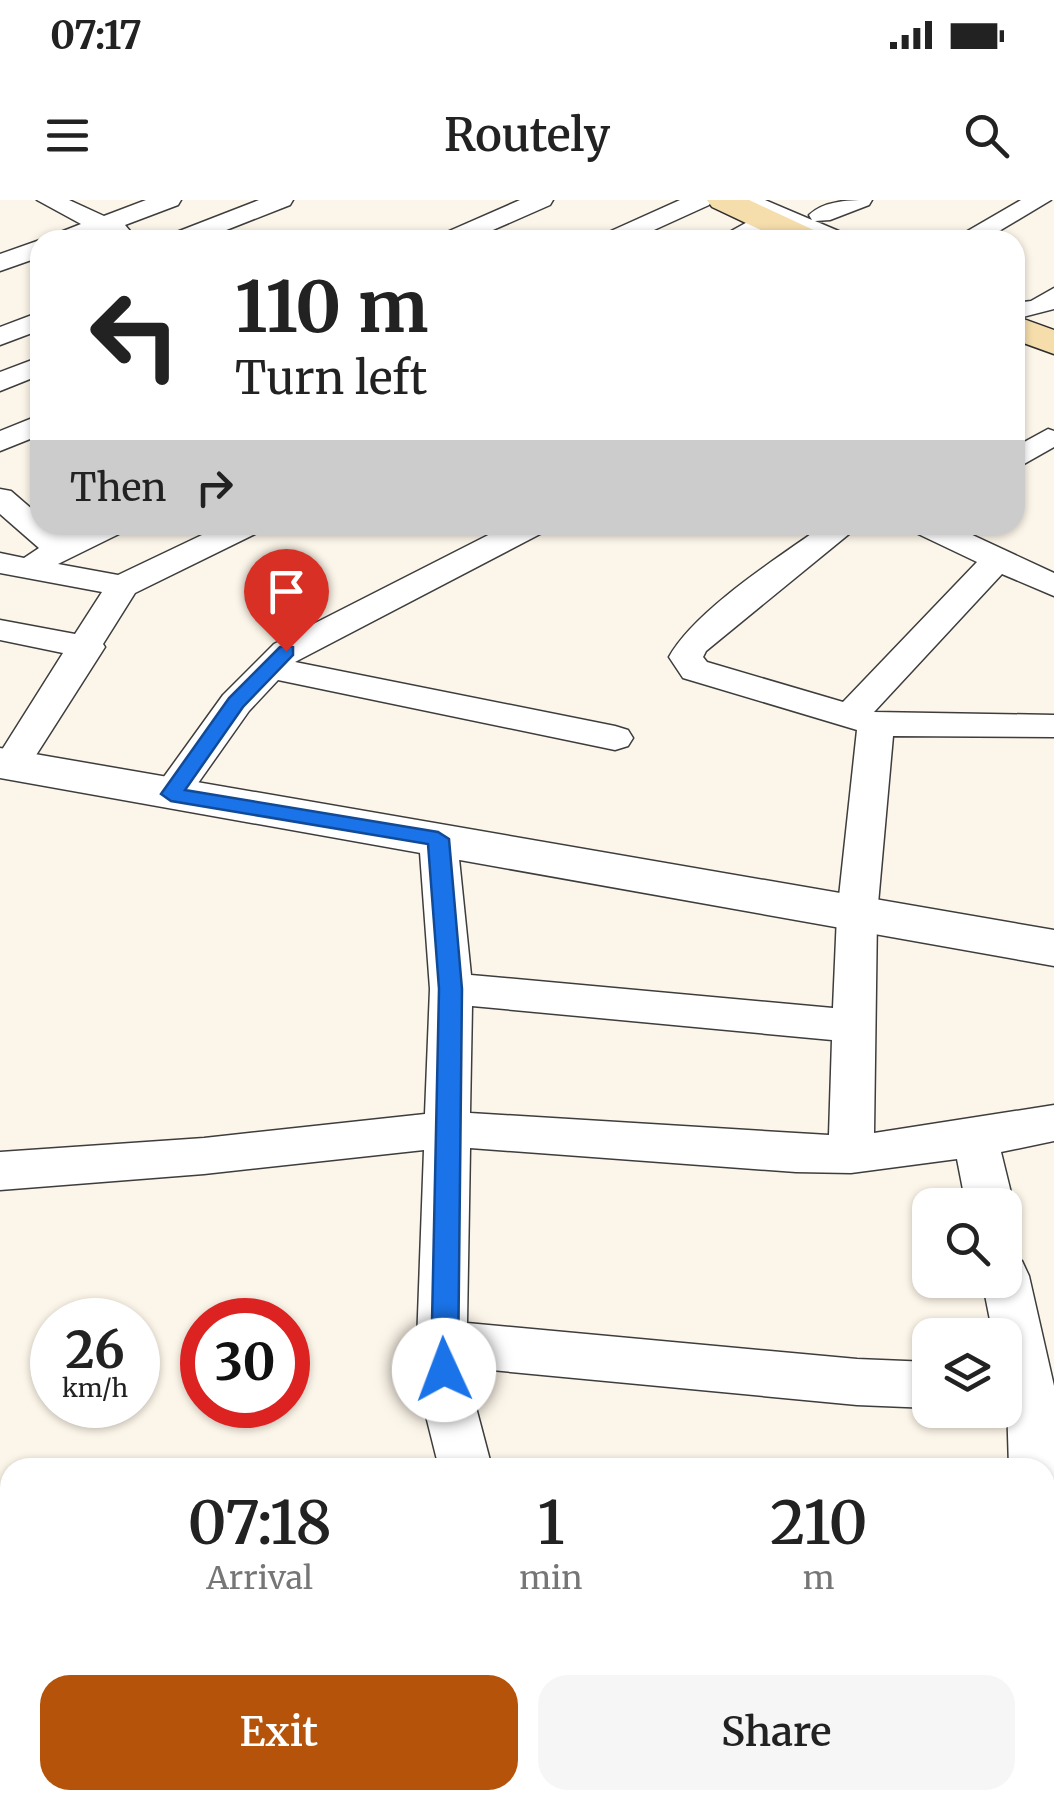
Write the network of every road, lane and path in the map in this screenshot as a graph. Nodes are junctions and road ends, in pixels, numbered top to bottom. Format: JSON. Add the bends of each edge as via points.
{"nodes":[{"id":1,"x":49,"y":200,"type":"edge"},
{"id":2,"x":169,"y":200,"type":"edge"},
{"id":3,"x":281,"y":200,"type":"edge"},
{"id":4,"x":541,"y":200,"type":"edge"},
{"id":5,"x":719,"y":200,"type":"edge"},
{"id":6,"x":860,"y":200,"type":"edge"},
{"id":7,"x":990,"y":200,"type":"edge"},
{"id":8,"x":1030,"y":205,"type":"edge"},
{"id":9,"x":1054,"y":224,"type":"edge"},
{"id":10,"x":102,"y":225,"type":"junction"},
{"id":11,"x":814,"y":227,"type":"edge"},
{"id":12,"x":89,"y":230,"type":"edge"},
{"id":13,"x":113,"y":230,"type":"edge"},
{"id":14,"x":204,"y":230,"type":"edge"},
{"id":15,"x":472,"y":230,"type":"edge"},
{"id":16,"x":638,"y":230,"type":"edge"},
{"id":17,"x":738,"y":230,"type":"edge"},
{"id":18,"x":809,"y":230,"type":"edge"},
{"id":19,"x":984,"y":230,"type":"edge"},
{"id":20,"x":30,"y":252,"type":"edge"},
{"id":21,"x":0,"y":263,"type":"edge"},
{"id":22,"x":1054,"y":296,"type":"edge"},
{"id":23,"x":1025,"y":309,"type":"edge"},
{"id":24,"x":30,"y":324,"type":"edge"},
{"id":25,"x":1025,"y":331,"type":"edge"},
{"id":26,"x":3,"y":333,"type":"edge"},
{"id":27,"x":1025,"y":342,"type":"edge"},
{"id":28,"x":1054,"y":343,"type":"edge"},
{"id":29,"x":1054,"y":353,"type":"edge"},
{"id":30,"x":30,"y":369,"type":"edge"},
{"id":31,"x":0,"y":382,"type":"edge"},
{"id":32,"x":30,"y":428,"type":"edge"},
{"id":33,"x":1048,"y":438,"type":"dead end"},
{"id":34,"x":0,"y":442,"type":"edge"},
{"id":35,"x":1025,"y":453,"type":"edge"},
{"id":36,"x":0,"y":498,"type":"edge"},
{"id":37,"x":30,"y":524,"type":"edge"},
{"id":38,"x":43,"y":535,"type":"edge"},
{"id":39,"x":90,"y":535,"type":"edge"},
{"id":40,"x":227,"y":535,"type":"edge"},
{"id":41,"x":513,"y":535,"type":"edge"},
{"id":42,"x":830,"y":535,"type":"edge"},
{"id":43,"x":946,"y":535,"type":"edge"},
{"id":44,"x":59,"y":549,"type":"junction"},
{"id":45,"x":996,"y":560,"type":"junction"},
{"id":46,"x":15,"y":566,"type":"edge"},
{"id":47,"x":122,"y":586,"type":"junction"},
{"id":48,"x":1054,"y":586,"type":"edge"},
{"id":49,"x":0,"y":630,"type":"edge"},
{"id":50,"x":88,"y":647,"type":"junction"},
{"id":51,"x":267,"y":667,"type":"junction"},
{"id":52,"x":862,"y":721,"type":"junction"},
{"id":53,"x":1054,"y":726,"type":"edge"},
{"id":54,"x":615,"y":738,"type":"dead end"},
{"id":55,"x":6,"y":764,"type":"edge"},
{"id":56,"x":171,"y":794,"type":"junction"},
{"id":57,"x":438,"y":839,"type":"junction"},
{"id":58,"x":857,"y":915,"type":"junction"},
{"id":59,"x":1054,"y":948,"type":"edge"},
{"id":60,"x":451,"y":989,"type":"junction"},
{"id":61,"x":857,"y":1026,"type":"junction"},
{"id":62,"x":1054,"y":1123,"type":"edge"},
{"id":63,"x":450,"y":1129,"type":"junction"},
{"id":64,"x":976,"y":1139,"type":"junction"},
{"id":65,"x":852,"y":1154,"type":"junction"},
{"id":66,"x":0,"y":1172,"type":"edge"},
{"id":67,"x":986,"y":1188,"type":"edge"},
{"id":68,"x":1010,"y":1298,"type":"edge"},
{"id":69,"x":442,"y":1343,"type":"junction"},
{"id":70,"x":912,"y":1384,"type":"edge"},
{"id":71,"x":1030,"y":1389,"type":"edge"},
{"id":72,"x":463,"y":1458,"type":"edge"},
{"id":73,"x":1035,"y":1458,"type":"edge"}],
"edges":[{"from":1,"to":10,"type":"street"},
{"from":2,"to":10,"type":"street"},
{"from":3,"to":14,"type":"street"},
{"from":4,"to":15,"type":"street"},
{"from":5,"to":11,"type":"main road"},
{"from":5,"to":16,"type":"street"},
{"from":5,"to":17,"type":"street"},
{"from":5,"to":18,"type":"street"},
{"from":6,"to":11,"type":"street"},
{"from":7,"to":8,"type":"street"},
{"from":8,"to":9,"type":"street"},
{"from":8,"to":19,"type":"street"},
{"from":10,"to":12,"type":"street"},
{"from":10,"to":13,"type":"street"},
{"from":20,"to":21,"type":"street"},
{"from":22,"to":23,"type":"street"},
{"from":24,"to":26,"type":"street"},
{"from":25,"to":28,"type":"main road"},
{"from":27,"to":29,"type":"street"},
{"from":30,"to":31,"type":"street"},
{"from":32,"to":34,"type":"street"},
{"from":33,"to":35,"type":"street"},
{"from":36,"to":37,"type":"street"},
{"from":38,"to":44,"type":"street"},
{"from":39,"to":44,"type":"street"},
{"from":40,"to":47,"type":"street"},
{"from":41,"to":51,"type":"street","via":[[307,639]]},
{"from":42,"to":52,"type":"street","via":[[764,583],[686,657],[695,670]]},
{"from":43,"to":45,"type":"street"},
{"from":44,"to":46,"type":"street"},
{"from":45,"to":48,"type":"street"},
{"from":45,"to":52,"type":"street"},
{"from":46,"to":47,"type":"street"},
{"from":47,"to":50,"type":"street"},
{"from":49,"to":50,"type":"street"},
{"from":50,"to":55,"type":"street"},
{"from":51,"to":54,"type":"street"},
{"from":51,"to":56,"type":"street"},
{"from":52,"to":53,"type":"street"},
{"from":52,"to":58,"type":"street"},
{"from":55,"to":56,"type":"street"},
{"from":56,"to":57,"type":"street"},
{"from":57,"to":58,"type":"street"},
{"from":57,"to":60,"type":"street"},
{"from":58,"to":59,"type":"street"},
{"from":58,"to":61,"type":"street"},
{"from":60,"to":61,"type":"street"},
{"from":60,"to":63,"type":"street"},
{"from":61,"to":65,"type":"street"},
{"from":62,"to":64,"type":"street"},
{"from":63,"to":65,"type":"street"},
{"from":63,"to":66,"type":"street"},
{"from":63,"to":69,"type":"street"},
{"from":64,"to":65,"type":"street"},
{"from":64,"to":67,"type":"street"},
{"from":68,"to":71,"type":"street"},
{"from":69,"to":70,"type":"street"},
{"from":69,"to":72,"type":"street"},
{"from":71,"to":73,"type":"street"}]}
